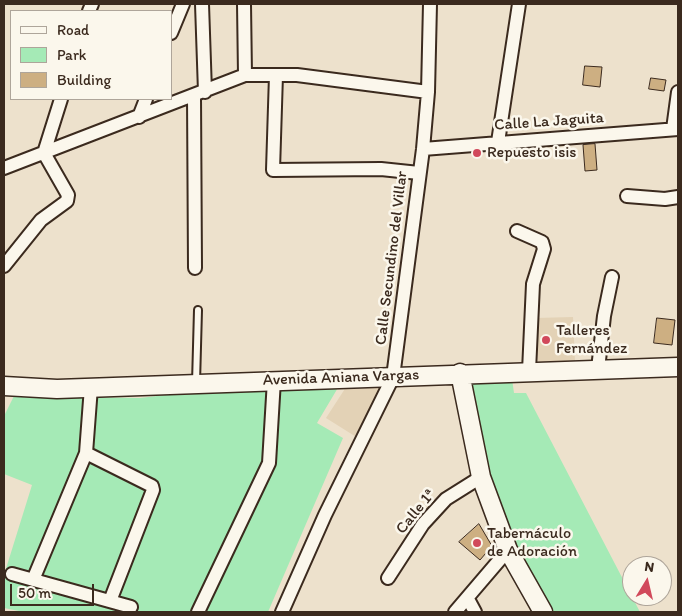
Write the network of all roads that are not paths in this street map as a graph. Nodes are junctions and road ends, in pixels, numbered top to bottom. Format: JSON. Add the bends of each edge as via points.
{"nodes":[{"id":1,"x":183,"y":4,"type":"edge"},
{"id":2,"x":202,"y":4,"type":"edge"},
{"id":3,"x":244,"y":4,"type":"edge"},
{"id":4,"x":430,"y":4,"type":"edge"},
{"id":5,"x":519,"y":4,"type":"edge"},
{"id":6,"x":172,"y":31,"type":"edge"},
{"id":7,"x":276,"y":75,"type":"junction"},
{"id":8,"x":245,"y":76,"type":"junction"},
{"id":9,"x":428,"y":92,"type":"junction"},
{"id":10,"x":678,"y":92,"type":"edge"},
{"id":11,"x":199,"y":94,"type":"junction"},
{"id":12,"x":61,"y":100,"type":"edge"},
{"id":13,"x":146,"y":100,"type":"edge"},
{"id":14,"x":139,"y":117,"type":"junction"},
{"id":15,"x":675,"y":129,"type":"edge"},
{"id":16,"x":498,"y":142,"type":"junction"},
{"id":17,"x":422,"y":149,"type":"junction"},
{"id":18,"x":44,"y":153,"type":"junction"},
{"id":19,"x":4,"y":168,"type":"edge"},
{"id":20,"x":419,"y":173,"type":"junction"},
{"id":21,"x":627,"y":196,"type":"dead end"},
{"id":22,"x":678,"y":197,"type":"edge"},
{"id":23,"x":517,"y":230,"type":"dead end"},
{"id":24,"x":4,"y":266,"type":"edge"},
{"id":25,"x":195,"y":268,"type":"dead end"},
{"id":26,"x":612,"y":277,"type":"dead end"},
{"id":27,"x":198,"y":310,"type":"dead end"},
{"id":28,"x":670,"y":367,"type":"edge"},
{"id":29,"x":598,"y":369,"type":"junction"},
{"id":30,"x":529,"y":371,"type":"junction"},
{"id":31,"x":460,"y":373,"type":"junction"},
{"id":32,"x":393,"y":377,"type":"junction"},
{"id":33,"x":678,"y":377,"type":"edge"},
{"id":34,"x":274,"y":380,"type":"junction"},
{"id":35,"x":196,"y":383,"type":"junction"},
{"id":36,"x":91,"y":387,"type":"junction"},
{"id":37,"x":5,"y":389,"type":"edge"},
{"id":38,"x":86,"y":453,"type":"junction"},
{"id":39,"x":481,"y":477,"type":"junction"},
{"id":40,"x":508,"y":550,"type":"junction"},
{"id":41,"x":12,"y":574,"type":"dead end"},
{"id":42,"x":388,"y":578,"type":"dead end"},
{"id":43,"x":33,"y":580,"type":"junction"},
{"id":44,"x":468,"y":599,"type":"junction"},
{"id":45,"x":110,"y":601,"type":"junction"},
{"id":46,"x":131,"y":607,"type":"dead end"},
{"id":47,"x":198,"y":612,"type":"edge"},
{"id":48,"x":282,"y":612,"type":"edge"},
{"id":49,"x":455,"y":612,"type":"edge"},
{"id":50,"x":475,"y":612,"type":"edge"},
{"id":51,"x":543,"y":612,"type":"edge"}],
"edges":[{"from":1,"to":6,"type":"street"},
{"from":2,"to":11,"type":"street"},
{"from":3,"to":8,"type":"street"},
{"from":4,"to":9,"type":"street","name":"Calle Secundino del Villar"},
{"from":5,"to":16,"type":"street"},
{"from":7,"to":8,"type":"street"},
{"from":7,"to":9,"type":"street"},
{"from":7,"to":20,"type":"street","via":[[273,170],[381,169]]},
{"from":8,"to":11,"type":"street"},
{"from":9,"to":17,"type":"street","name":"Calle Secundino del Villar"},
{"from":10,"to":15,"type":"street"},
{"from":11,"to":14,"type":"street"},
{"from":11,"to":25,"type":"street"},
{"from":12,"to":18,"type":"street"},
{"from":13,"to":14,"type":"street"},
{"from":14,"to":18,"type":"street"},
{"from":15,"to":16,"type":"street","name":"Calle La Jaguita"},
{"from":16,"to":17,"type":"street","name":"Calle La Jaguita"},
{"from":17,"to":20,"type":"street","name":"Calle Secundino del Villar"},
{"from":18,"to":19,"type":"street"},
{"from":18,"to":24,"type":"street","via":[[68,195],[67,201],[41,220]]},
{"from":20,"to":32,"type":"street","name":"Calle Secundino del Villar"},
{"from":21,"to":22,"type":"street"},
{"from":23,"to":30,"type":"street","via":[[542,242],[544,249],[532,284]]},
{"from":26,"to":29,"type":"street"},
{"from":27,"to":35,"type":"lane"},
{"from":28,"to":29,"type":"main road","name":"Avenida Aniana Vargas"},
{"from":28,"to":33,"type":"street"},
{"from":29,"to":30,"type":"main road","name":"Avenida Aniana Vargas"},
{"from":30,"to":31,"type":"main road","name":"Avenida Aniana Vargas"},
{"from":31,"to":32,"type":"main road","name":"Avenida Aniana Vargas"},
{"from":31,"to":39,"type":"main road"},
{"from":32,"to":34,"type":"main road","name":"Avenida Aniana Vargas"},
{"from":32,"to":48,"type":"street","name":"Calle Secundino del Villar"},
{"from":34,"to":35,"type":"main road","name":"Avenida Aniana Vargas"},
{"from":34,"to":47,"type":"street","via":[[269,463]]},
{"from":35,"to":36,"type":"main road","name":"Avenida Aniana Vargas"},
{"from":36,"to":37,"type":"main road","name":"Avenida Aniana Vargas"},
{"from":36,"to":38,"type":"street"},
{"from":38,"to":43,"type":"street"},
{"from":38,"to":45,"type":"street","via":[[152,486],[153,490]]},
{"from":39,"to":40,"type":"main road"},
{"from":39,"to":42,"type":"street","name":"Calle 1ª","via":[[446,499],[423,524]]},
{"from":40,"to":44,"type":"street"},
{"from":40,"to":51,"type":"main road"},
{"from":41,"to":43,"type":"street"},
{"from":43,"to":45,"type":"street"},
{"from":44,"to":49,"type":"street"},
{"from":44,"to":50,"type":"street"},
{"from":45,"to":46,"type":"street"}]}
